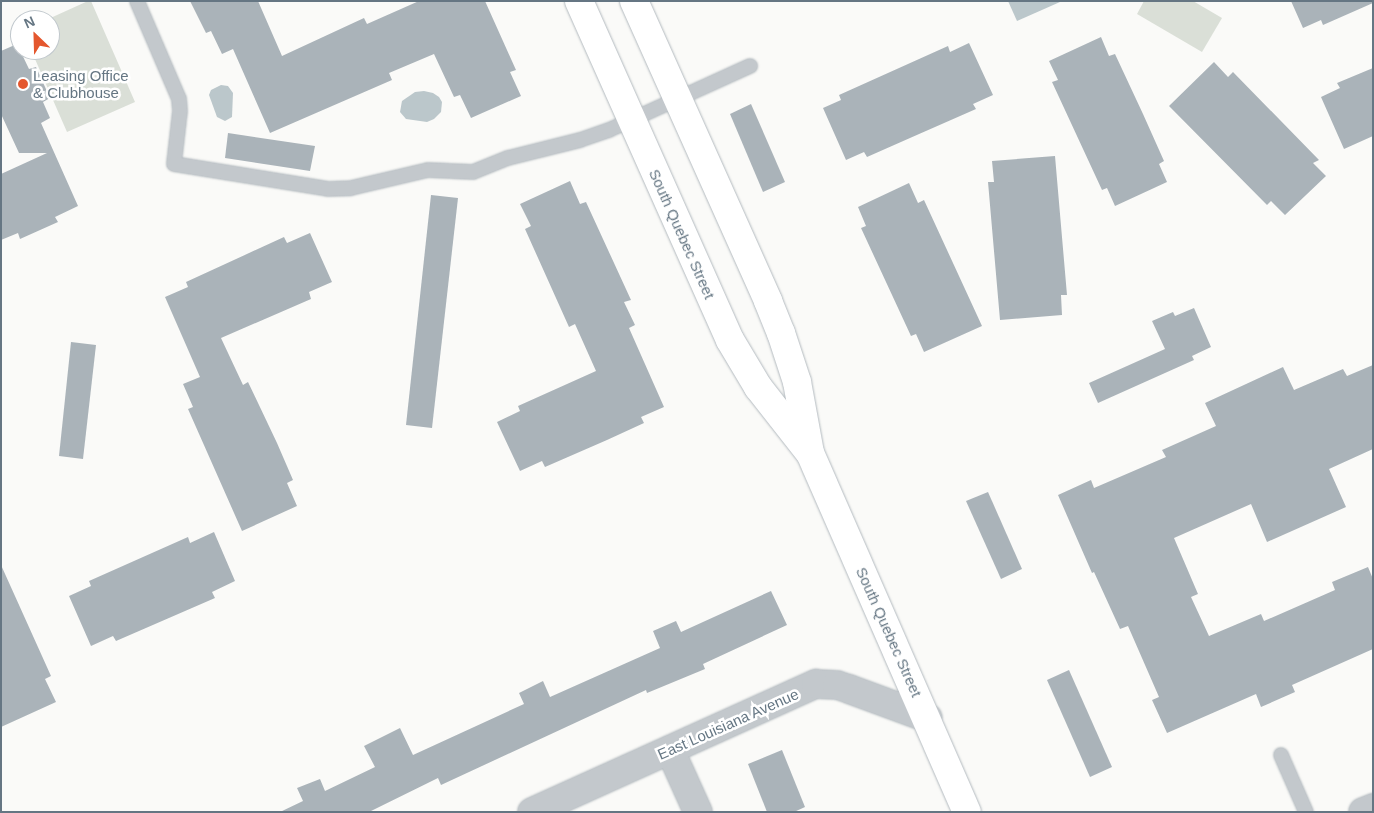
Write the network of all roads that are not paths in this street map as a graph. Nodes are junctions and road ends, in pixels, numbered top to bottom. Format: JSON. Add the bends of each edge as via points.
{"nodes":[{"id":1,"x":137,"y":1,"type":"edge"},
{"id":2,"x":579,"y":1,"type":"edge"},
{"id":3,"x":634,"y":1,"type":"edge"},
{"id":4,"x":750,"y":66,"type":"dead end"},
{"id":5,"x":678,"y":100,"type":"junction"},
{"id":6,"x":632,"y":121,"type":"junction"},
{"id":7,"x":810,"y":453,"type":"junction"},
{"id":8,"x":928,"y":718,"type":"junction"},
{"id":9,"x":670,"y":750,"type":"junction"},
{"id":10,"x":1281,"y":756,"type":"dead end"},
{"id":11,"x":1373,"y":808,"type":"edge"},
{"id":12,"x":532,"y":812,"type":"edge"},
{"id":13,"x":698,"y":812,"type":"edge"},
{"id":14,"x":968,"y":812,"type":"edge"},
{"id":15,"x":1306,"y":812,"type":"edge"},
{"id":16,"x":1364,"y":812,"type":"edge"}],
"edges":[{"from":1,"to":6,"type":"lane","via":[[179,99],[174,164],[328,189],[343,188],[428,170],[473,172],[508,158],[590,137]]},
{"from":2,"to":6,"type":"main road","name":"South Quebec Street"},
{"from":3,"to":5,"type":"main road","name":"South Quebec Street"},
{"from":4,"to":5,"type":"lane"},
{"from":5,"to":6,"type":"lane"},
{"from":5,"to":7,"type":"main road","name":"South Quebec Street","via":[[781,333],[797,382]]},
{"from":6,"to":7,"type":"main road","name":"South Quebec Street","via":[[735,350],[758,387]]},
{"from":7,"to":8,"type":"main road","name":"South Quebec Street"},
{"from":8,"to":9,"type":"street","name":"East Louisiana Avenue","via":[[848,689],[816,684]]},
{"from":8,"to":14,"type":"main road","name":"South Quebec Street"},
{"from":9,"to":12,"type":"street","name":"East Louisiana Avenue"},
{"from":9,"to":13,"type":"street"},
{"from":10,"to":15,"type":"lane"},
{"from":11,"to":16,"type":"street"}]}
